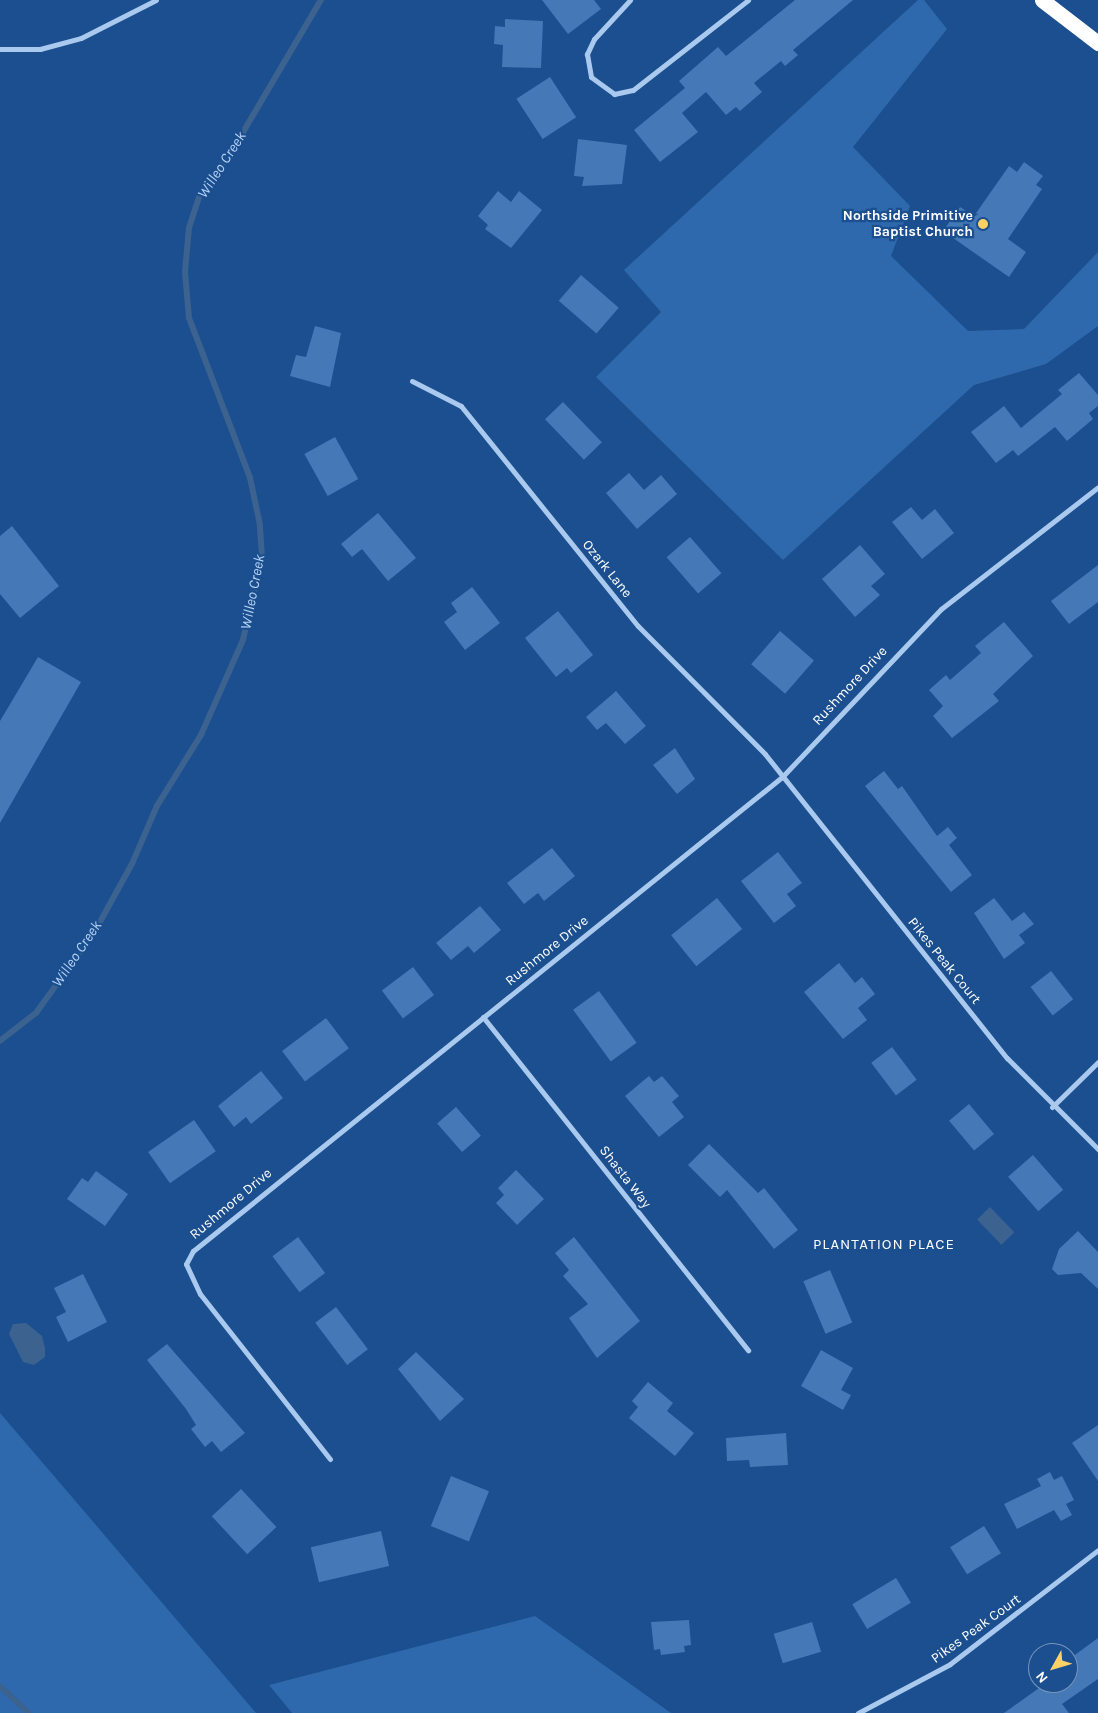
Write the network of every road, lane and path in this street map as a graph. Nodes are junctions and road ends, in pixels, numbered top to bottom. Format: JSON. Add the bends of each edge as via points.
{"nodes":[{"id":1,"x":156,"y":0,"type":"edge"},
{"id":2,"x":630,"y":0,"type":"edge"},
{"id":3,"x":748,"y":0,"type":"edge"},
{"id":4,"x":1044,"y":1,"type":"edge"},
{"id":5,"x":1098,"y":43,"type":"edge"},
{"id":6,"x":0,"y":49,"type":"edge"},
{"id":7,"x":412,"y":381,"type":"dead end"},
{"id":8,"x":1098,"y":488,"type":"edge"},
{"id":9,"x":782,"y":777,"type":"junction"},
{"id":10,"x":483,"y":1017,"type":"junction"},
{"id":11,"x":1098,"y":1062,"type":"edge"},
{"id":12,"x":1052,"y":1107,"type":"junction"},
{"id":13,"x":1098,"y":1149,"type":"edge"},
{"id":14,"x":748,"y":1350,"type":"dead end"},
{"id":15,"x":330,"y":1459,"type":"dead end"},
{"id":16,"x":1098,"y":1550,"type":"edge"},
{"id":17,"x":858,"y":1713,"type":"edge"}],
"edges":[{"from":1,"to":6,"type":"street","via":[[81,38],[40,49]]},
{"from":2,"to":3,"type":"street","via":[[594,39],[587,54],[592,77],[614,94],[634,90]]},
{"from":4,"to":5,"type":"highway"},
{"from":7,"to":9,"type":"street","name":"Ozark Lane","via":[[461,406],[638,626]]},
{"from":8,"to":9,"type":"street","name":"Rushmore Drive","via":[[941,609],[858,692]]},
{"from":9,"to":10,"type":"street","name":"Rushmore Drive"},
{"from":9,"to":12,"type":"street","name":"Pikes Peak Court","via":[[1007,1058]]},
{"from":10,"to":14,"type":"street","name":"Shasta Way"},
{"from":10,"to":15,"type":"street","name":"Rushmore Drive","via":[[203,1240],[186,1264],[200,1294]]},
{"from":11,"to":12,"type":"street"},
{"from":12,"to":13,"type":"street","name":"Pikes Peak Court"},
{"from":16,"to":17,"type":"street","name":"Pikes Peak Court","via":[[950,1664]]}]}
